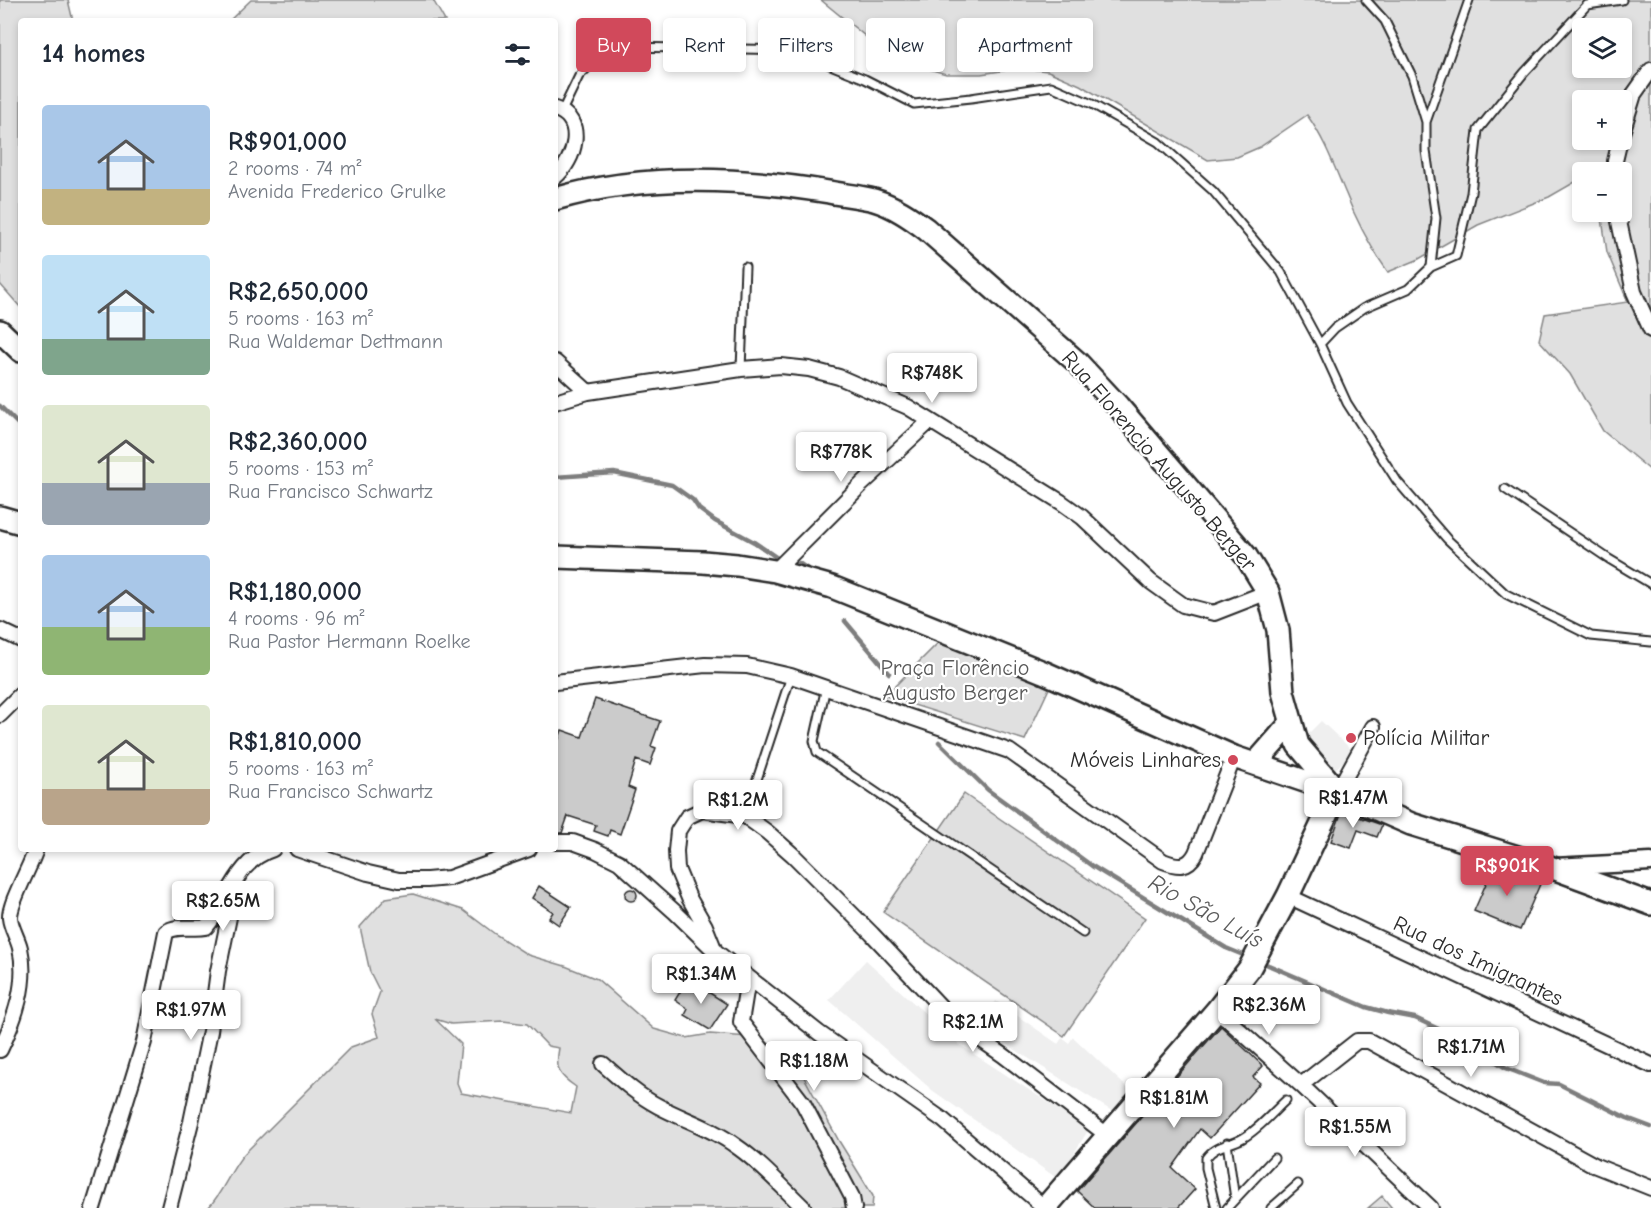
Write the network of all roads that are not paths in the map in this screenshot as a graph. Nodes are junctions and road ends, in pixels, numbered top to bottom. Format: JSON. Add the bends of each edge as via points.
{"nodes":[{"id":1,"x":1366,"y":0,"type":"edge"},
{"id":2,"x":1468,"y":0,"type":"edge"},
{"id":3,"x":1622,"y":0,"type":"edge"},
{"id":4,"x":1651,"y":70,"type":"edge"},
{"id":5,"x":1632,"y":100,"type":"edge"},
{"id":6,"x":559,"y":110,"type":"edge"},
{"id":7,"x":1426,"y":123,"type":"junction"},
{"id":8,"x":558,"y":174,"type":"edge"},
{"id":9,"x":558,"y":198,"type":"edge"},
{"id":10,"x":1619,"y":222,"type":"edge"},
{"id":11,"x":745,"y":267,"type":"dead end"},
{"id":12,"x":1431,"y":267,"type":"junction"},
{"id":13,"x":1651,"y":330,"type":"edge"},
{"id":14,"x":0,"y":331,"type":"edge"},
{"id":15,"x":1320,"y":344,"type":"junction"},
{"id":16,"x":18,"y":348,"type":"edge"},
{"id":17,"x":558,"y":365,"type":"edge"},
{"id":18,"x":741,"y":369,"type":"junction"},
{"id":19,"x":588,"y":392,"type":"junction"},
{"id":20,"x":558,"y":401,"type":"edge"},
{"id":21,"x":930,"y":421,"type":"junction"},
{"id":22,"x":1505,"y":489,"type":"dead end"},
{"id":23,"x":0,"y":517,"type":"edge"},
{"id":24,"x":18,"y":522,"type":"edge"},
{"id":25,"x":558,"y":557,"type":"edge"},
{"id":26,"x":775,"y":572,"type":"junction"},
{"id":27,"x":1651,"y":584,"type":"edge"},
{"id":28,"x":1268,"y":592,"type":"junction"},
{"id":29,"x":0,"y":630,"type":"edge"},
{"id":30,"x":18,"y":639,"type":"edge"},
{"id":31,"x":1651,"y":642,"type":"edge"},
{"id":32,"x":791,"y":676,"type":"junction"},
{"id":33,"x":558,"y":682,"type":"edge"},
{"id":34,"x":826,"y":687,"type":"junction"},
{"id":35,"x":18,"y":697,"type":"edge"},
{"id":36,"x":0,"y":714,"type":"edge"},
{"id":37,"x":1290,"y":724,"type":"junction"},
{"id":38,"x":1373,"y":727,"type":"dead end"},
{"id":39,"x":1234,"y":757,"type":"junction"},
{"id":40,"x":1256,"y":763,"type":"junction"},
{"id":41,"x":1338,"y":792,"type":"junction"},
{"id":42,"x":746,"y":816,"type":"junction"},
{"id":43,"x":558,"y":842,"type":"edge"},
{"id":44,"x":35,"y":852,"type":"edge"},
{"id":45,"x":267,"y":852,"type":"edge"},
{"id":46,"x":306,"y":852,"type":"edge"},
{"id":47,"x":337,"y":852,"type":"edge"},
{"id":48,"x":521,"y":852,"type":"edge"},
{"id":49,"x":1651,"y":862,"type":"edge"},
{"id":50,"x":343,"y":864,"type":"junction"},
{"id":51,"x":1550,"y":867,"type":"junction"},
{"id":52,"x":236,"y":878,"type":"junction"},
{"id":53,"x":1288,"y":896,"type":"junction"},
{"id":54,"x":1651,"y":904,"type":"edge"},
{"id":55,"x":1083,"y":933,"type":"dead end"},
{"id":56,"x":715,"y":951,"type":"junction"},
{"id":57,"x":748,"y":979,"type":"junction"},
{"id":58,"x":1217,"y":1010,"type":"junction"},
{"id":59,"x":0,"y":1050,"type":"edge"},
{"id":60,"x":603,"y":1064,"type":"dead end"},
{"id":61,"x":1651,"y":1065,"type":"edge"},
{"id":62,"x":1301,"y":1085,"type":"junction"},
{"id":63,"x":1286,"y":1100,"type":"dead end"},
{"id":64,"x":1107,"y":1135,"type":"junction"},
{"id":65,"x":1227,"y":1143,"type":"junction"},
{"id":66,"x":1274,"y":1158,"type":"dead end"},
{"id":67,"x":776,"y":1182,"type":"junction"},
{"id":68,"x":1298,"y":1184,"type":"dead end"},
{"id":69,"x":1651,"y":1188,"type":"edge"},
{"id":70,"x":1235,"y":1199,"type":"junction"},
{"id":71,"x":93,"y":1208,"type":"edge"},
{"id":72,"x":169,"y":1208,"type":"edge"},
{"id":73,"x":796,"y":1208,"type":"edge"},
{"id":74,"x":804,"y":1208,"type":"edge"},
{"id":75,"x":854,"y":1208,"type":"edge"},
{"id":76,"x":1045,"y":1208,"type":"edge"},
{"id":77,"x":1216,"y":1208,"type":"edge"},
{"id":78,"x":1227,"y":1208,"type":"edge"},
{"id":79,"x":1271,"y":1208,"type":"edge"},
{"id":80,"x":1431,"y":1208,"type":"edge"}],
"edges":[{"from":1,"to":7,"type":"lane","via":[[1385,21],[1412,76]]},
{"from":2,"to":7,"type":"lane"},
{"from":3,"to":12,"type":"lane","via":[[1587,5],[1478,130],[1471,193],[1456,256]]},
{"from":4,"to":5,"type":"street"},
{"from":6,"to":8,"type":"street","via":[[572,121],[576,141],[567,164]]},
{"from":6,"to":15,"type":"lane","via":[[579,76],[601,55],[623,47],[793,50],[914,104],[1051,86],[1092,104],[1158,142],[1214,191],[1281,272]]},
{"from":7,"to":12,"type":"lane","via":[[1436,218]]},
{"from":9,"to":28,"type":"main road","name":"Rua Florencio Augusto Berger","via":[[645,182],[758,182],[874,200],[902,212],[1078,363],[1246,556]]},
{"from":10,"to":13,"type":"street","via":[[1634,292]]},
{"from":11,"to":18,"type":"lane"},
{"from":12,"to":15,"type":"lane","via":[[1408,289],[1364,308]]},
{"from":14,"to":16,"type":"main road"},
{"from":15,"to":31,"type":"lane","via":[[1347,404],[1396,481],[1447,539],[1506,594],[1591,636]]},
{"from":17,"to":19,"type":"street"},
{"from":18,"to":19,"type":"street"},
{"from":18,"to":21,"type":"street","via":[[781,366],[839,376]]},
{"from":19,"to":20,"type":"street"},
{"from":21,"to":26,"type":"street"},
{"from":21,"to":28,"type":"street","via":[[1082,517],[1151,582],[1183,605],[1214,613]]},
{"from":22,"to":27,"type":"lane"},
{"from":23,"to":24,"type":"main road"},
{"from":25,"to":26,"type":"main road","via":[[703,562]]},
{"from":26,"to":39,"type":"main road","via":[[832,587],[1042,672]]},
{"from":28,"to":37,"type":"main road","name":"Rua Florencio Augusto Berger","via":[[1278,630],[1282,692]]},
{"from":29,"to":30,"type":"street"},
{"from":32,"to":33,"type":"street","via":[[747,666],[705,665]]},
{"from":32,"to":34,"type":"street"},
{"from":32,"to":42,"type":"lane"},
{"from":34,"to":39,"type":"street","via":[[1009,751],[1163,861],[1178,866],[1192,860],[1196,853]]},
{"from":34,"to":55,"type":"lane","via":[[814,741],[817,752]]},
{"from":35,"to":36,"type":"street"},
{"from":37,"to":40,"type":"main road"},
{"from":37,"to":41,"type":"main road","name":"Rua Florencio Augusto Berger","via":[[1298,745]]},
{"from":38,"to":41,"type":"street"},
{"from":39,"to":40,"type":"main road"},
{"from":40,"to":41,"type":"main road"},
{"from":41,"to":51,"type":"main road","via":[[1411,824]]},
{"from":41,"to":53,"type":"main road"},
{"from":42,"to":56,"type":"street","via":[[702,810],[687,817],[678,831],[677,869]]},
{"from":42,"to":64,"type":"street","via":[[793,855],[954,1021]]},
{"from":43,"to":56,"type":"street","via":[[573,842],[619,862]]},
{"from":44,"to":59,"type":"street","via":[[10,917],[24,974],[19,1000]]},
{"from":45,"to":52,"type":"street"},
{"from":46,"to":50,"type":"street"},
{"from":47,"to":50,"type":"street"},
{"from":48,"to":50,"type":"street","via":[[449,878],[427,880],[399,880]]},
{"from":49,"to":51,"type":"street"},
{"from":51,"to":54,"type":"main road"},
{"from":52,"to":71,"type":"street","via":[[206,927],[173,927],[166,932],[144,1042]]},
{"from":52,"to":72,"type":"street","via":[[202,1065]]},
{"from":53,"to":58,"type":"main road","via":[[1249,969]]},
{"from":53,"to":61,"type":"street","name":"Rua dos Imigrantes"},
{"from":56,"to":57,"type":"street"},
{"from":57,"to":75,"type":"street","via":[[741,1022],[803,1103],[852,1197]]},
{"from":57,"to":76,"type":"street","via":[[943,1120]]},
{"from":58,"to":62,"type":"street"},
{"from":58,"to":64,"type":"main road"},
{"from":60,"to":67,"type":"street","via":[[657,1106],[735,1145]]},
{"from":62,"to":69,"type":"street","via":[[1357,1041],[1369,1041],[1596,1166]]},
{"from":62,"to":80,"type":"street"},
{"from":63,"to":65,"type":"lane","via":[[1252,1132]]},
{"from":64,"to":76,"type":"main road"},
{"from":65,"to":70,"type":"lane"},
{"from":65,"to":77,"type":"lane","via":[[1206,1158]]},
{"from":66,"to":70,"type":"lane"},
{"from":67,"to":73,"type":"lane"},
{"from":67,"to":74,"type":"street"},
{"from":68,"to":79,"type":"lane"},
{"from":70,"to":78,"type":"lane"}]}
